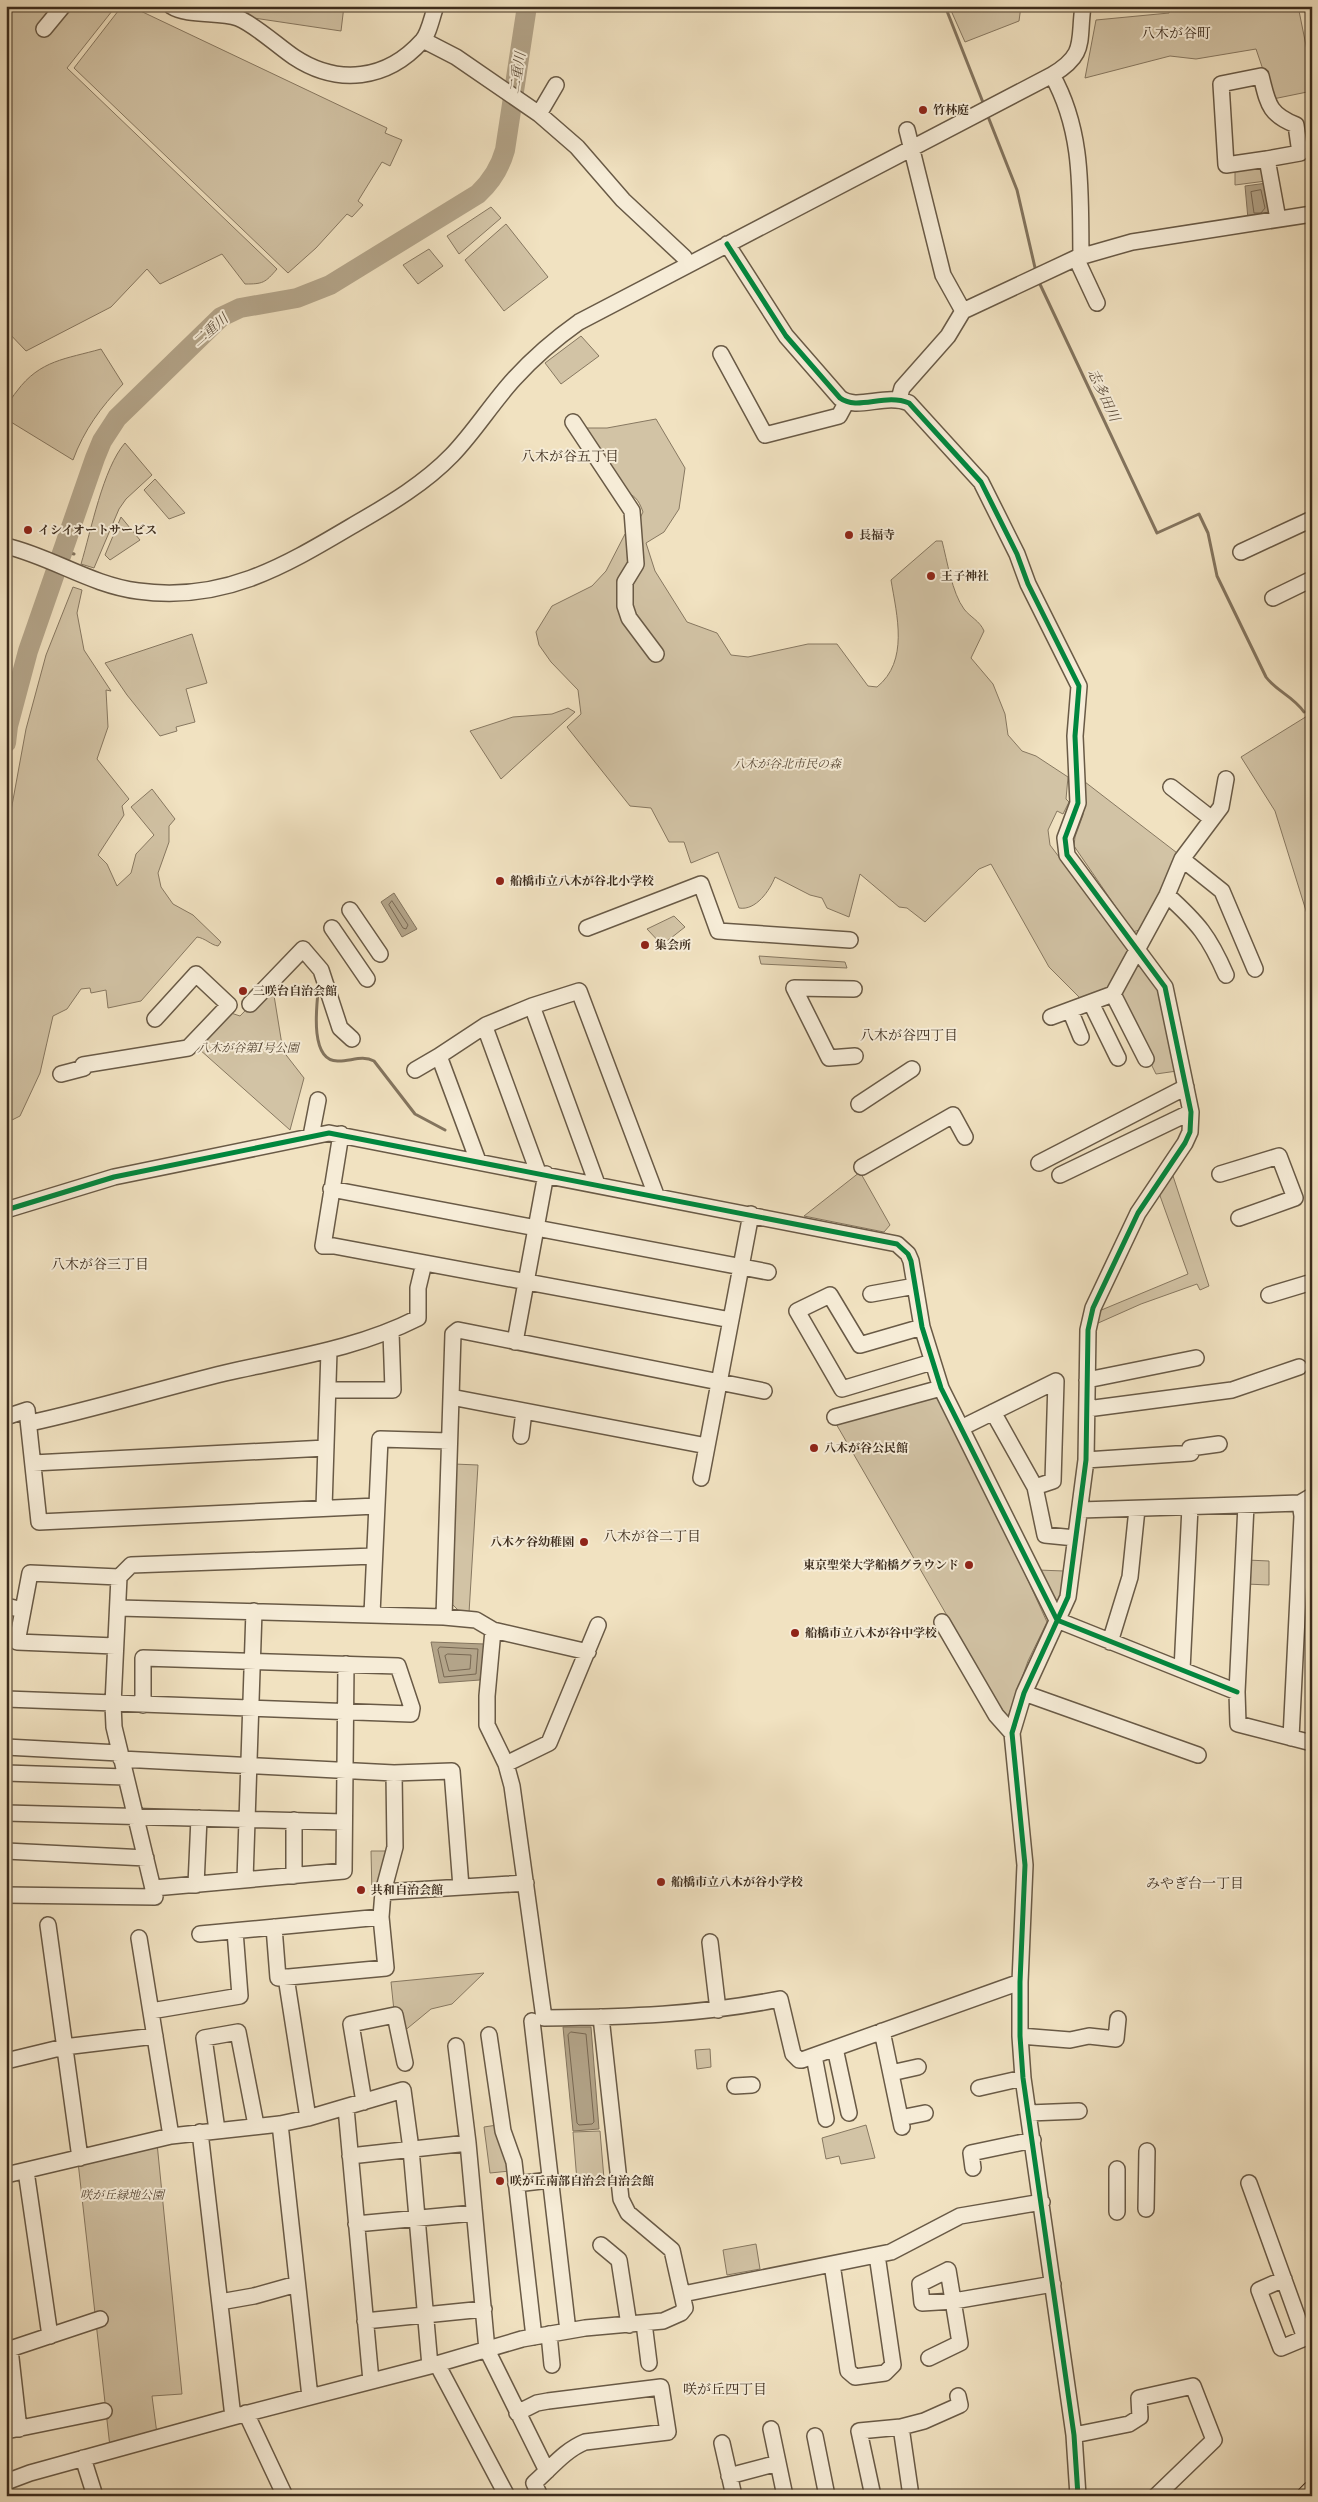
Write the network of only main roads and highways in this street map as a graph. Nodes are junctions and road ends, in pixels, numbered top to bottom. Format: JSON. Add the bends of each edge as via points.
{"nodes":[{"id":1,"x":1312,"y":2491,"type":"edge"},
{"id":2,"x":1307,"y":2496,"type":"edge"}],
"edges":[{"from":1,"to":2,"type":"main road"}]}
